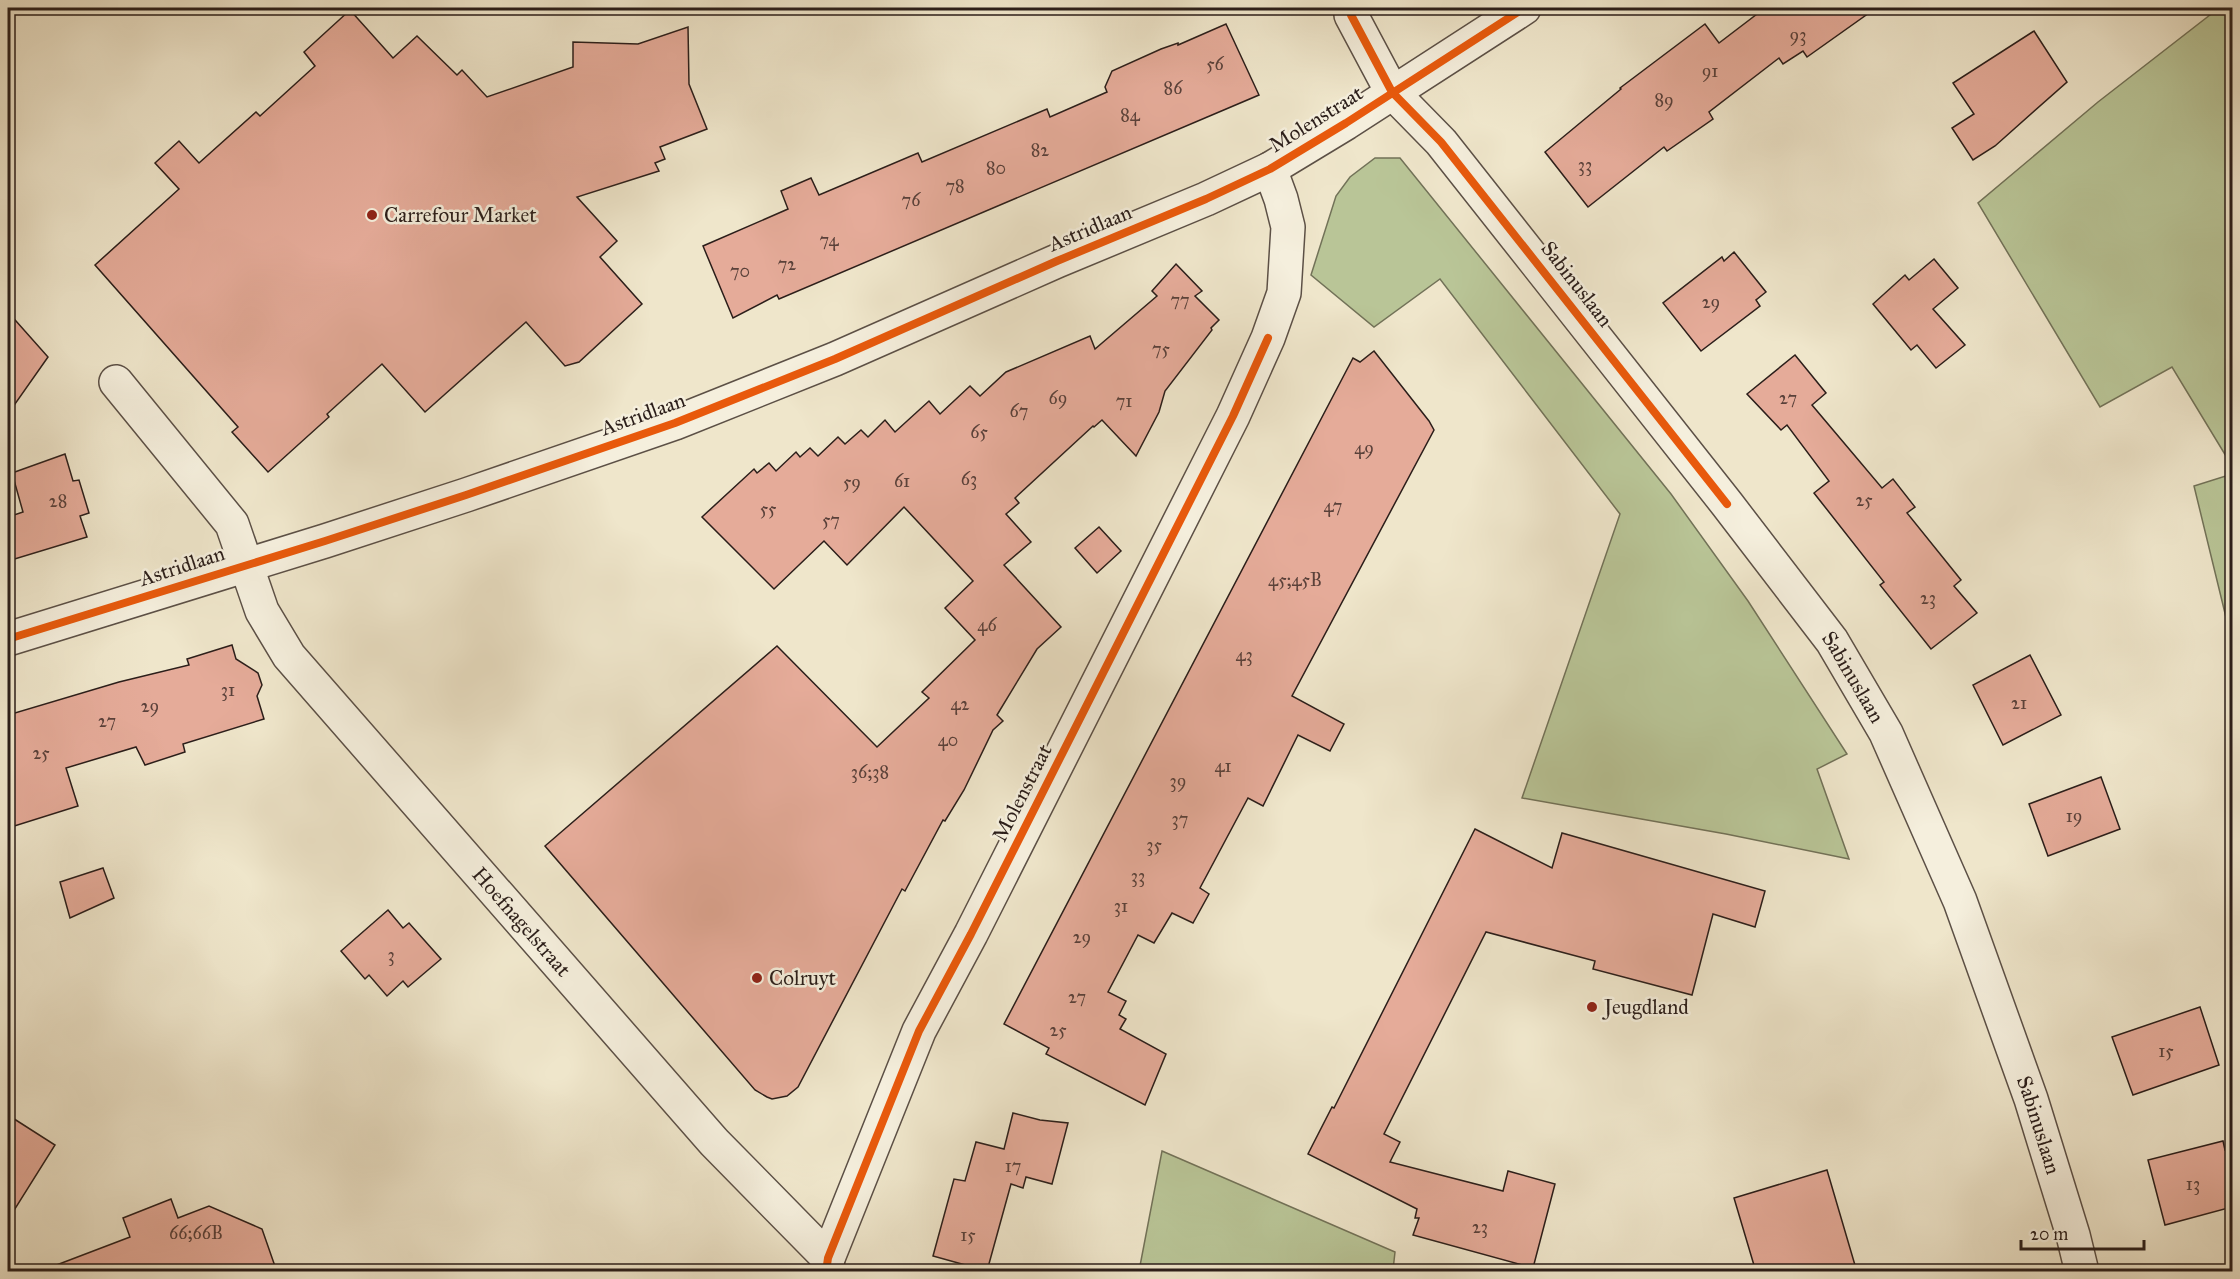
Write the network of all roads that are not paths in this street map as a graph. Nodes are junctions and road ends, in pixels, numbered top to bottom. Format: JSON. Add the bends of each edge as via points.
{"nodes":[{"id":1,"x":1351,"y":8,"type":"edge"},
{"id":2,"x":1524,"y":8,"type":"edge"},
{"id":3,"x":1392,"y":92,"type":"junction"},
{"id":4,"x":1270,"y":169,"type":"junction"},
{"id":5,"x":116,"y":382,"type":"dead end"},
{"id":6,"x":247,"y":564,"type":"junction"},
{"id":7,"x":8,"y":639,"type":"edge"},
{"id":8,"x":827,"y":1265,"type":"edge"},
{"id":9,"x":2082,"y":1272,"type":"edge"}],
"edges":[{"from":1,"to":3,"type":"street","name":"Molenstraat","via":[[1351,15]]},
{"from":2,"to":3,"type":"street"},
{"from":3,"to":4,"type":"street","name":"Molenstraat"},
{"from":3,"to":9,"type":"street","name":"Sabinuslaan","via":[[1441,142],[1727,504],[1832,641],[1880,723],[1960,901],[2031,1100]]},
{"from":4,"to":6,"type":"street","name":"Astridlaan","via":[[834,359],[675,423]]},
{"from":4,"to":8,"type":"street","name":"Molenstraat","via":[[1288,227],[1284,293],[1268,338],[1233,416],[919,1031]]},
{"from":5,"to":6,"type":"street","name":"Hoefnagelstraat","via":[[231,524]]},
{"from":6,"to":7,"type":"street","name":"Astridlaan"},
{"from":6,"to":8,"type":"street","name":"Hoefnagelstraat","via":[[262,610],[289,656],[714,1142]]}]}
